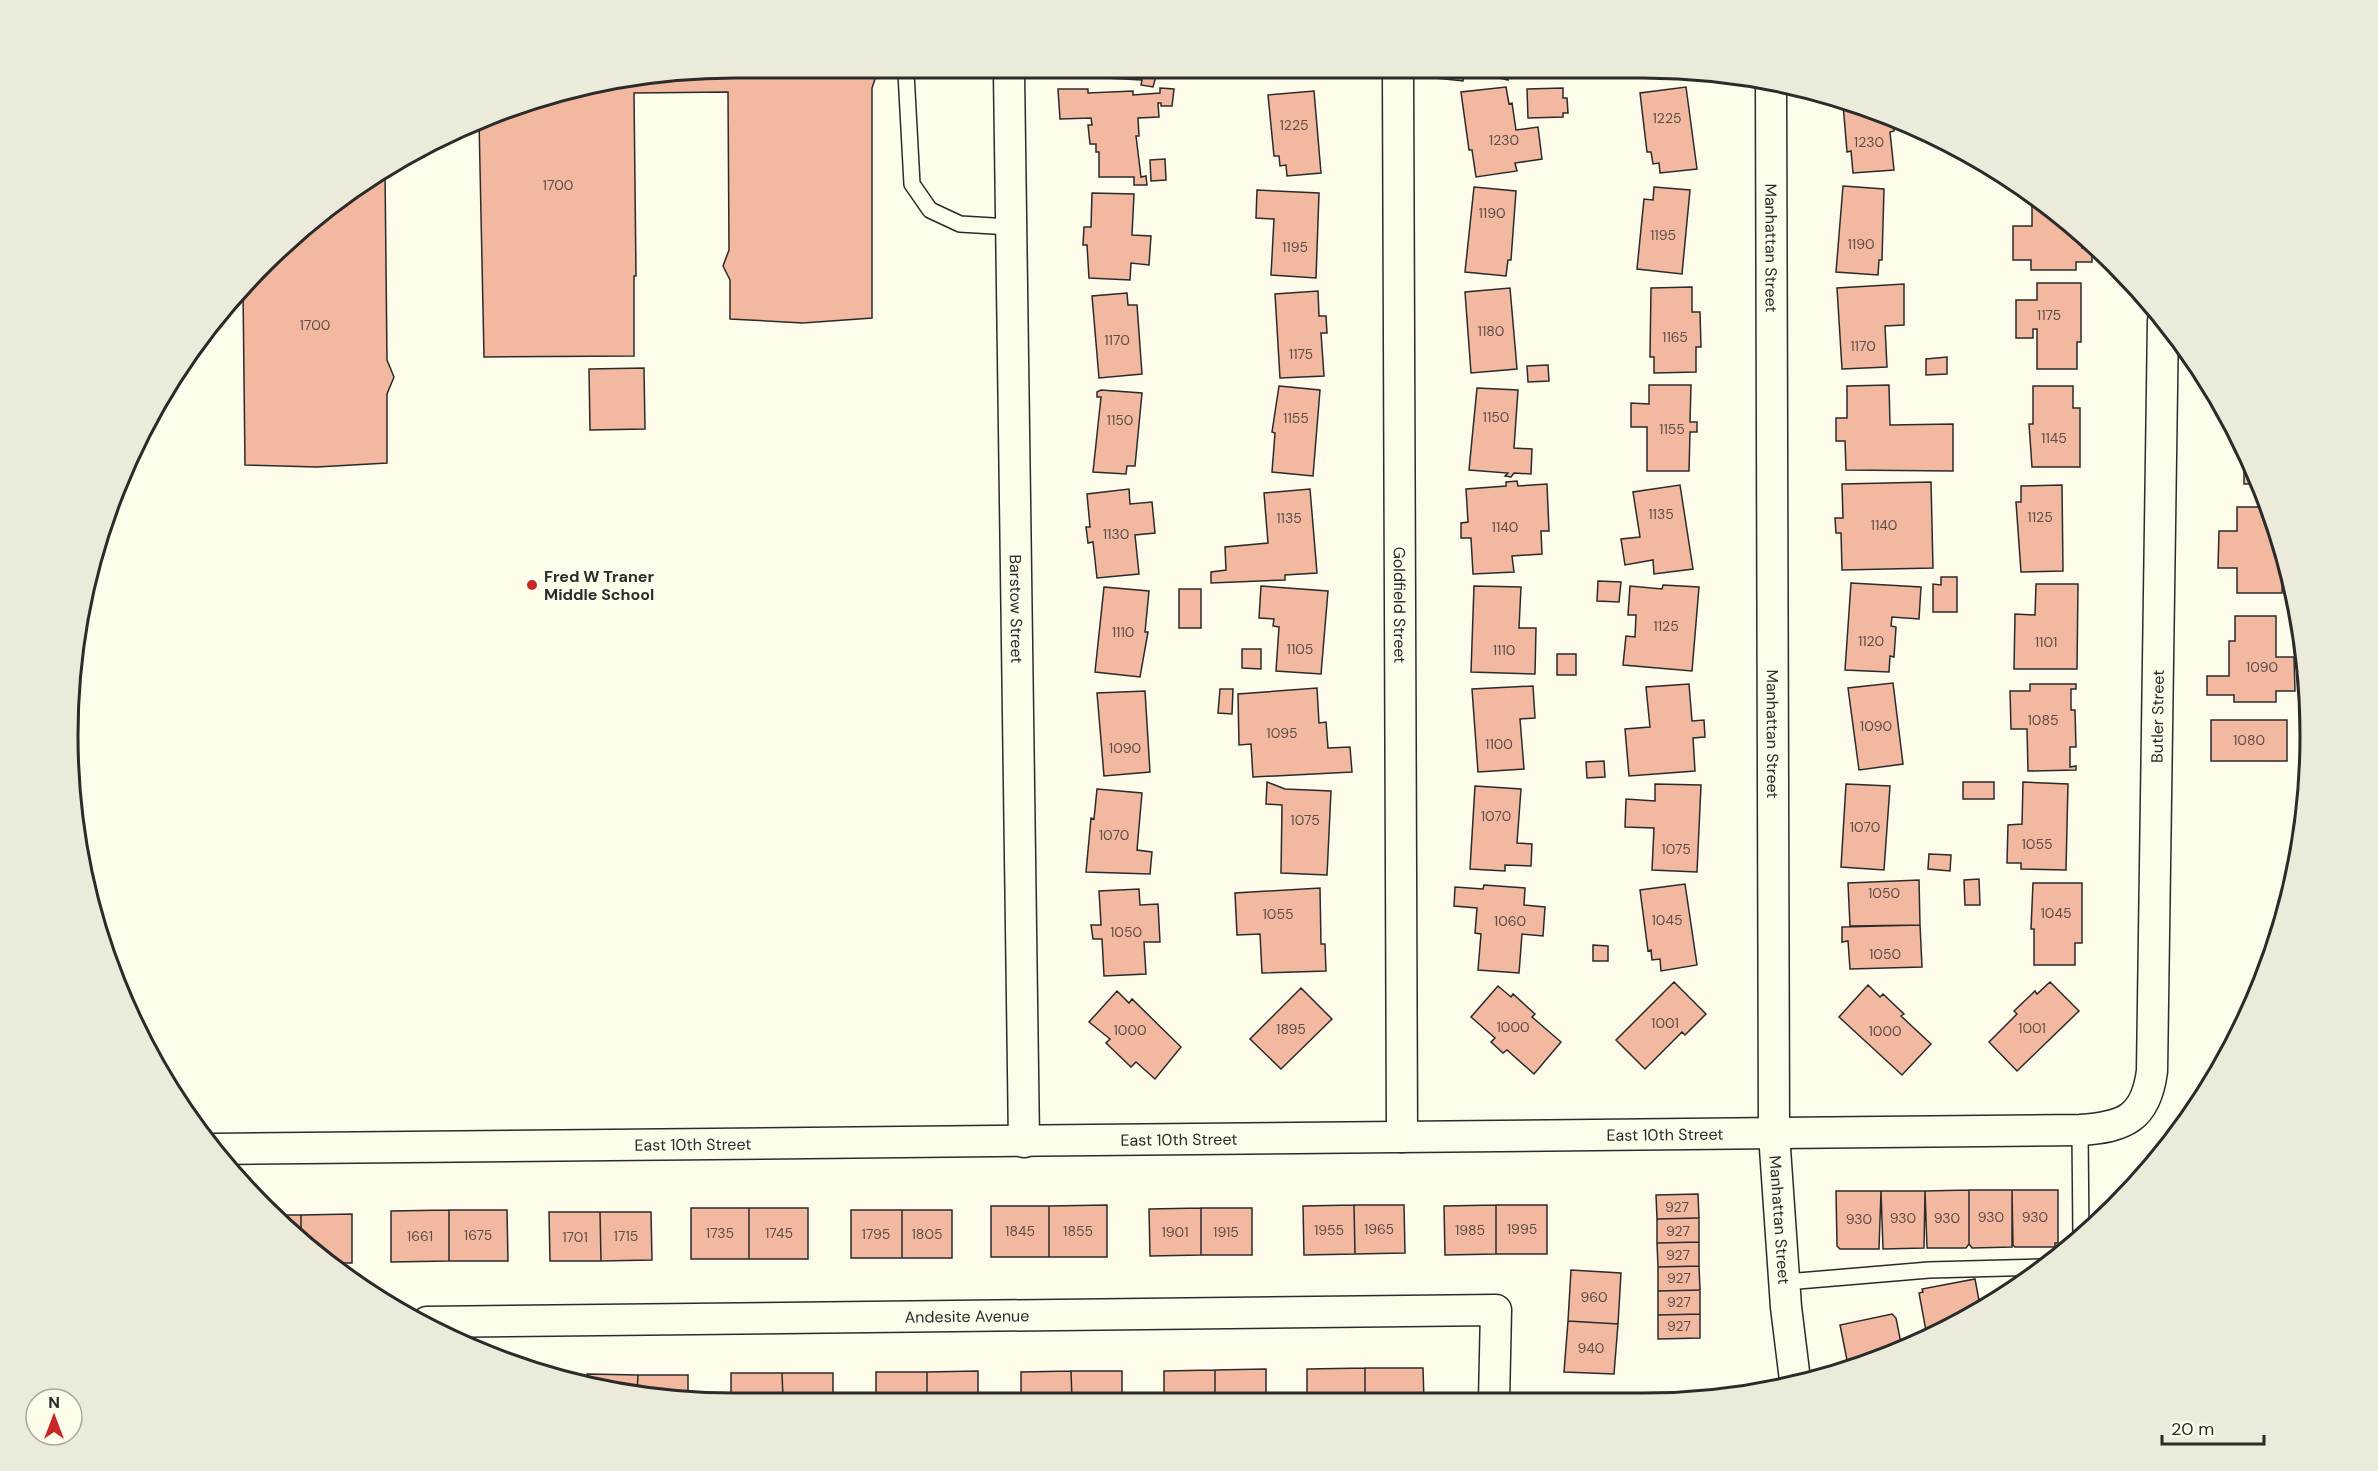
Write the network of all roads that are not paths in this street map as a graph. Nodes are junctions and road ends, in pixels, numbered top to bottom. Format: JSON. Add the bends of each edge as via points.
{"nodes":[{"id":1,"x":906,"y":78,"type":"edge"},
{"id":2,"x":1009,"y":78,"type":"edge"},
{"id":3,"x":1398,"y":78,"type":"edge"},
{"id":4,"x":1771,"y":91,"type":"edge"},
{"id":5,"x":1010,"y":227,"type":"junction"},
{"id":6,"x":2163,"y":334,"type":"edge"},
{"id":7,"x":2140,"y":1109,"type":"joint"},
{"id":8,"x":2080,"y":1130,"type":"junction"},
{"id":9,"x":1774,"y":1134,"type":"junction"},
{"id":10,"x":1402,"y":1137,"type":"junction"},
{"id":11,"x":1024,"y":1142,"type":"junction"},
{"id":12,"x":225,"y":1149,"type":"edge"},
{"id":13,"x":2081,"y":1225,"type":"edge"},
{"id":14,"x":2028,"y":1267,"type":"edge"},
{"id":15,"x":1786,"y":1282,"type":"junction"},
{"id":16,"x":439,"y":1322,"type":"edge"},
{"id":17,"x":1795,"y":1375,"type":"edge"},
{"id":18,"x":1494,"y":1393,"type":"edge"}],
"edges":[{"from":1,"to":5,"type":"lane","via":[[912,184],[930,210],[960,224]]},
{"from":2,"to":5,"type":"street","name":"Barstow Street"},
{"from":3,"to":10,"type":"street","name":"Goldfield Street"},
{"from":4,"to":9,"type":"street","name":"Manhattan Street"},
{"from":5,"to":11,"type":"street","name":"Barstow Street"},
{"from":6,"to":7,"type":"street","name":"Butler Street","via":[[2152,1063],[2150,1087]]},
{"from":7,"to":8,"type":"street","name":"East 10th Street","via":[[2122,1124]]},
{"from":8,"to":9,"type":"street","name":"East 10th Street"},
{"from":8,"to":13,"type":"lane"},
{"from":9,"to":10,"type":"street","name":"East 10th Street"},
{"from":9,"to":15,"type":"street","name":"Manhattan Street"},
{"from":10,"to":11,"type":"street","name":"East 10th Street"},
{"from":11,"to":12,"type":"street","name":"East 10th Street"},
{"from":14,"to":15,"type":"lane","via":[[1929,1270]]},
{"from":15,"to":17,"type":"street","name":"Manhattan Street"},
{"from":16,"to":18,"type":"street","name":"Andesite Avenue","via":[[1497,1310]]}]}
